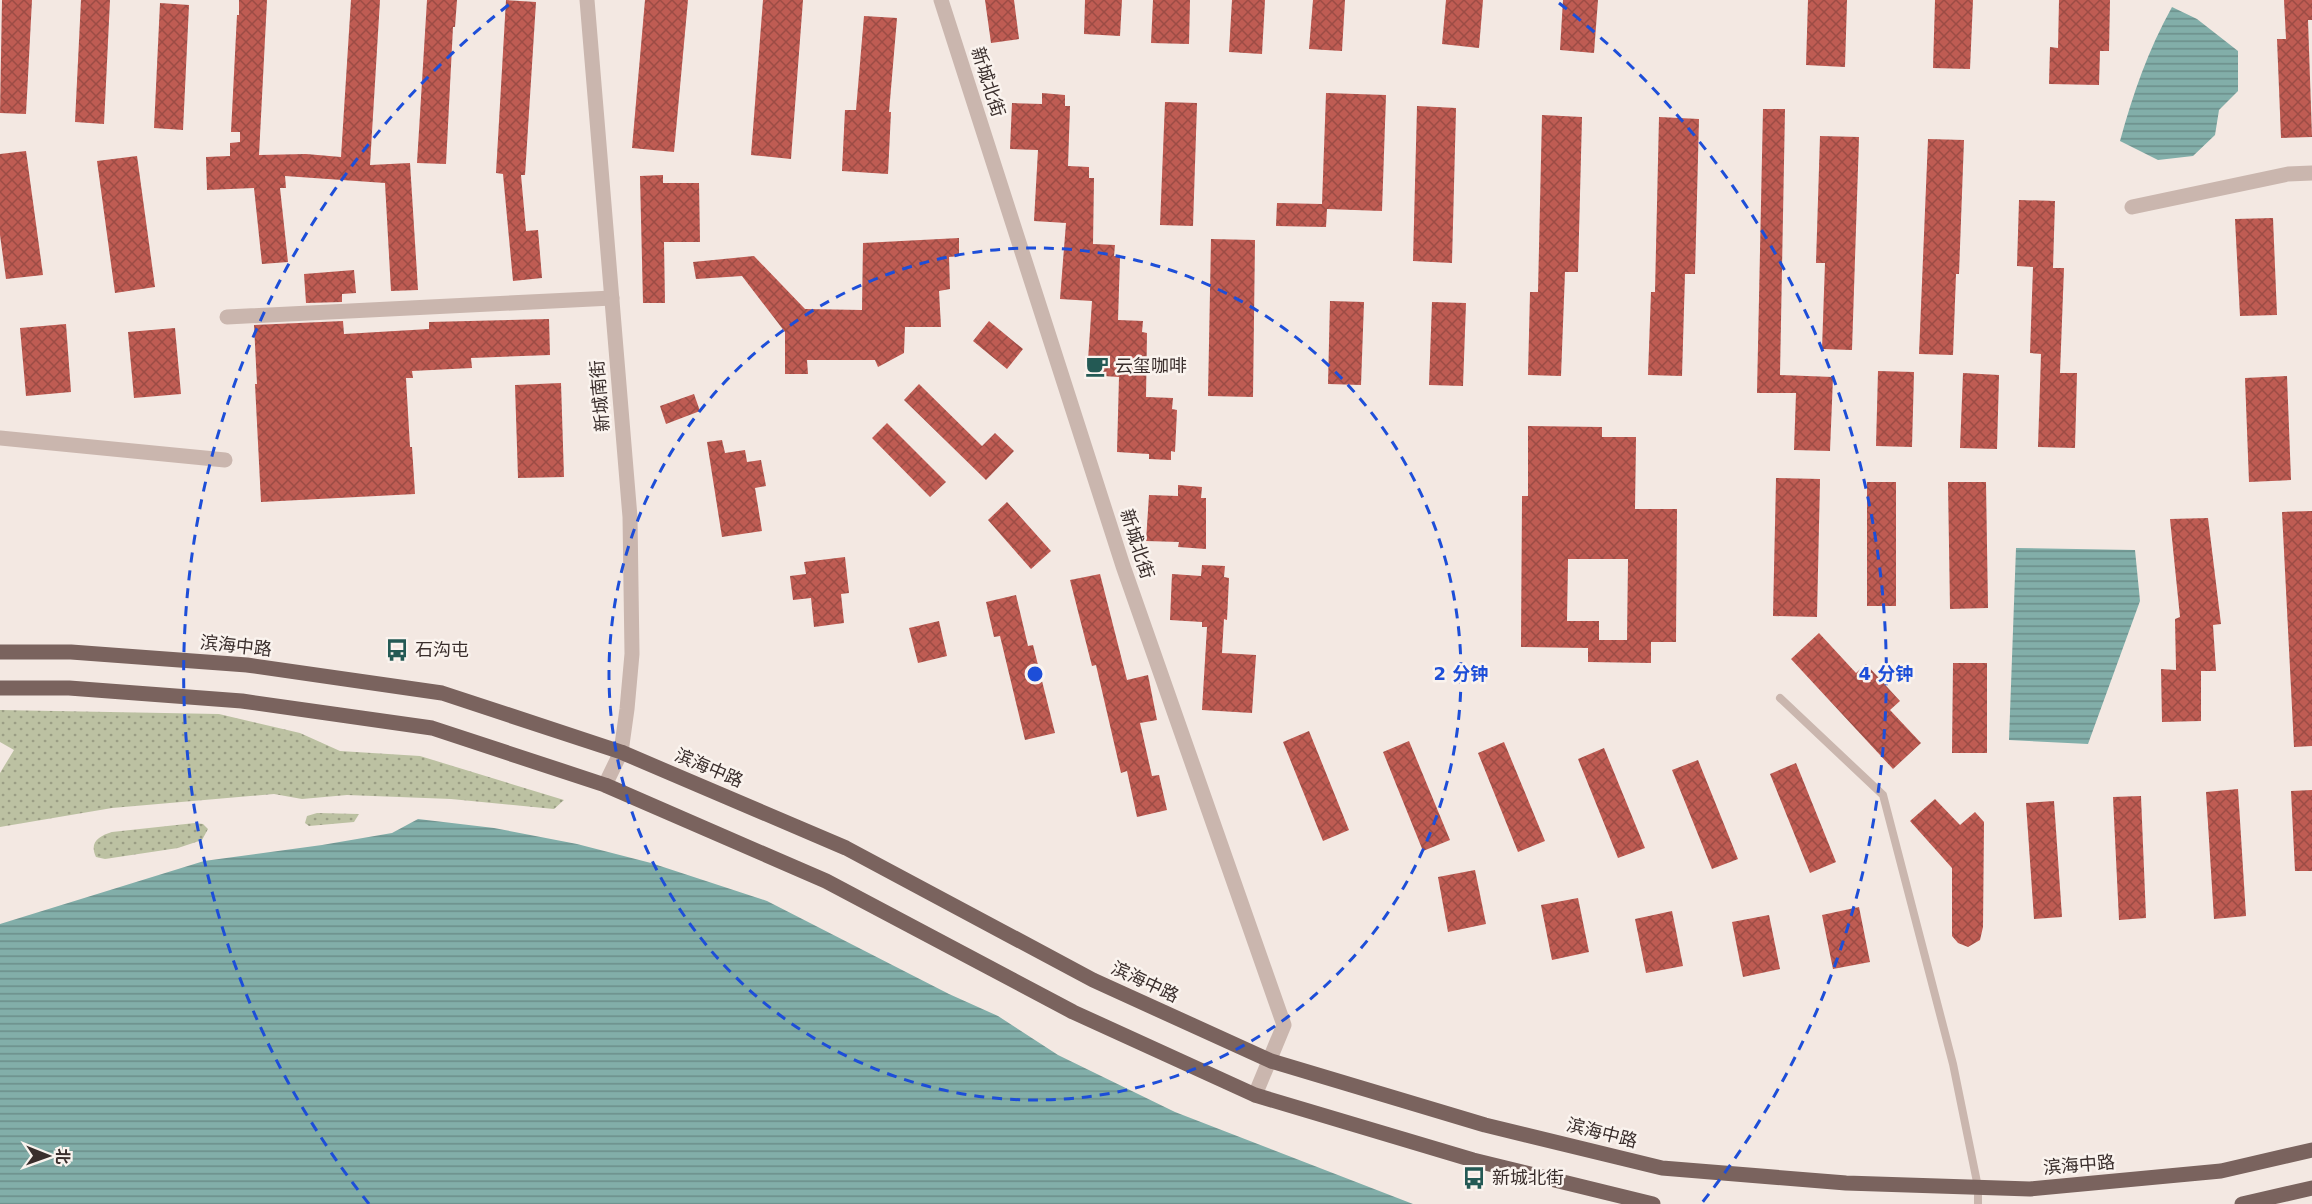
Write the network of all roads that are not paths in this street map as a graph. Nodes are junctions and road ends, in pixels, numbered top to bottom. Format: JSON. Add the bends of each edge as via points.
{"nodes":[{"id":1,"x":587,"y":0,"type":"edge"},
{"id":2,"x":941,"y":0,"type":"edge"},
{"id":3,"x":2312,"y":172,"type":"edge"},
{"id":4,"x":2132,"y":207,"type":"dead end"},
{"id":5,"x":612,"y":298,"type":"junction"},
{"id":6,"x":227,"y":317,"type":"dead end"},
{"id":7,"x":0,"y":438,"type":"edge"},
{"id":8,"x":225,"y":460,"type":"dead end"},
{"id":9,"x":0,"y":652,"type":"edge"},
{"id":10,"x":0,"y":688,"type":"edge"},
{"id":11,"x":1780,"y":698,"type":"dead end"},
{"id":12,"x":621,"y":752,"type":"junction"},
{"id":13,"x":605,"y":785,"type":"junction"},
{"id":14,"x":1271,"y":1061,"type":"junction"},
{"id":15,"x":1255,"y":1095,"type":"junction"},
{"id":16,"x":2312,"y":1150,"type":"edge"},
{"id":17,"x":1978,"y":1187,"type":"junction"},
{"id":18,"x":2312,"y":1188,"type":"edge"},
{"id":19,"x":1653,"y":1204,"type":"edge"},
{"id":20,"x":1978,"y":1204,"type":"edge"},
{"id":21,"x":2242,"y":1204,"type":"edge"}],
"edges":[{"from":1,"to":5,"type":"street","name":"新城南街"},
{"from":2,"to":14,"type":"street","name":"新城北街","via":[[1123,566],[1284,1024]]},
{"from":3,"to":4,"type":"street"},
{"from":5,"to":6,"type":"street"},
{"from":5,"to":12,"type":"street","name":"新城南街","via":[[630,517],[632,654]]},
{"from":7,"to":8,"type":"street"},
{"from":9,"to":12,"type":"main road","name":"滨海中路","via":[[71,652],[247,665],[442,693]]},
{"from":10,"to":13,"type":"main road","via":[[69,688],[242,702],[432,728]]},
{"from":11,"to":17,"type":"lane","via":[[1883,795],[1953,1064]]},
{"from":12,"to":13,"type":"street","name":"新城南街"},
{"from":12,"to":14,"type":"main road","name":"滨海中路","via":[[846,848],[1093,980]]},
{"from":13,"to":15,"type":"main road","via":[[826,881],[1073,1012]]},
{"from":14,"to":15,"type":"street","name":"新城北街"},
{"from":14,"to":17,"type":"main road","name":"滨海中路","via":[[1485,1125],[1662,1168],[1846,1183]]},
{"from":15,"to":19,"type":"main road","via":[[1473,1160]]},
{"from":16,"to":17,"type":"main road","name":"滨海中路","via":[[2221,1171],[2030,1189]]},
{"from":17,"to":20,"type":"lane"},
{"from":18,"to":21,"type":"main road"}]}
